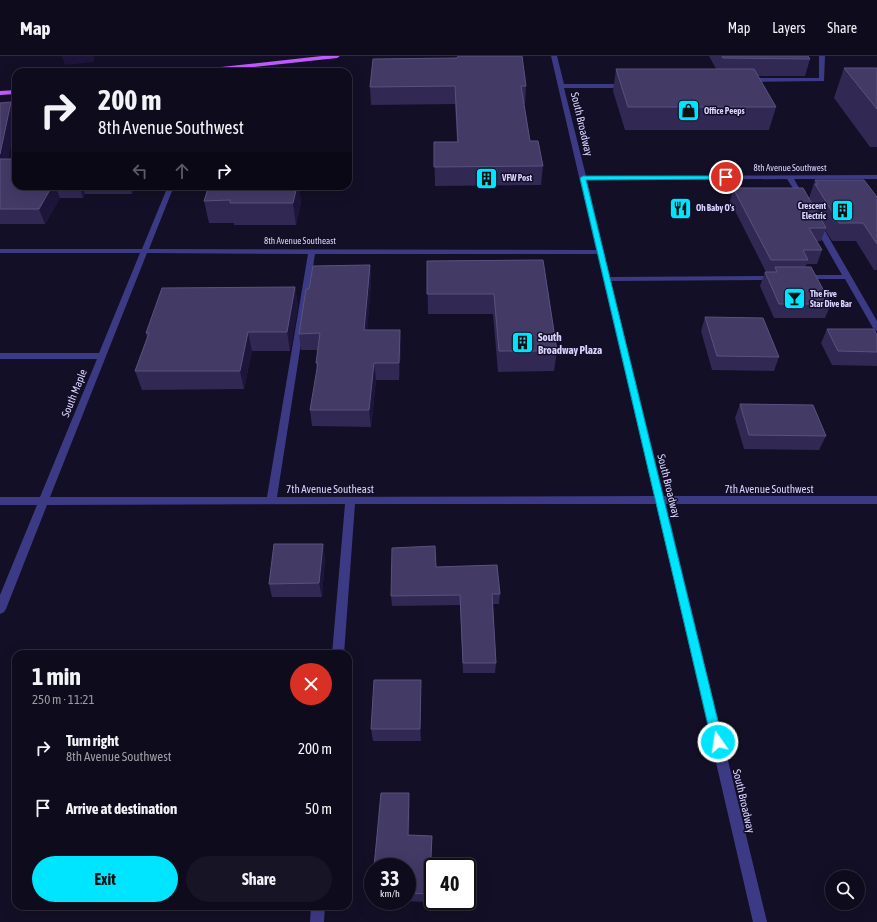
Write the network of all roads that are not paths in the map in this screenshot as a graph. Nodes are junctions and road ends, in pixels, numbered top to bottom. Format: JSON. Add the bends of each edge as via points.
{"nodes":[{"id":1,"x":337,"y":56,"type":"edge"},
{"id":2,"x":554,"y":56,"type":"edge"},
{"id":3,"x":822,"y":56,"type":"edge"},
{"id":4,"x":241,"y":68,"type":"edge"},
{"id":5,"x":744,"y":80,"type":"edge"},
{"id":6,"x":561,"y":86,"type":"junction"},
{"id":7,"x":631,"y":86,"type":"edge"},
{"id":8,"x":12,"y":92,"type":"edge"},
{"id":9,"x":0,"y":94,"type":"edge"},
{"id":10,"x":789,"y":177,"type":"junction"},
{"id":11,"x":877,"y":177,"type":"edge"},
{"id":12,"x":583,"y":178,"type":"junction"},
{"id":13,"x":169,"y":190,"type":"edge"},
{"id":14,"x":0,"y":251,"type":"edge"},
{"id":15,"x":145,"y":251,"type":"junction"},
{"id":16,"x":312,"y":251,"type":"junction"},
{"id":17,"x":600,"y":252,"type":"junction"},
{"id":18,"x":847,"y":277,"type":"junction"},
{"id":19,"x":606,"y":279,"type":"junction"},
{"id":20,"x":877,"y":328,"type":"edge"},
{"id":21,"x":0,"y":356,"type":"edge"},
{"id":22,"x":102,"y":356,"type":"junction"},
{"id":23,"x":877,"y":500,"type":"edge"},
{"id":24,"x":0,"y":501,"type":"edge"},
{"id":25,"x":43,"y":501,"type":"junction"},
{"id":26,"x":271,"y":501,"type":"junction"},
{"id":27,"x":350,"y":501,"type":"junction"},
{"id":28,"x":661,"y":501,"type":"junction"},
{"id":29,"x":0,"y":609,"type":"edge"},
{"id":30,"x":338,"y":650,"type":"edge"},
{"id":31,"x":318,"y":910,"type":"edge"},
{"id":32,"x":317,"y":922,"type":"edge"},
{"id":33,"x":760,"y":922,"type":"edge"}],
"edges":[{"from":1,"to":4,"type":"main road"},
{"from":2,"to":6,"type":"street","name":"South Broadway"},
{"from":3,"to":5,"type":"street","via":[[822,80]]},
{"from":6,"to":7,"type":"street"},
{"from":6,"to":12,"type":"street","name":"South Broadway"},
{"from":8,"to":9,"type":"main road"},
{"from":10,"to":11,"type":"street","name":"8th Avenue Southwest"},
{"from":10,"to":12,"type":"street","name":"8th Avenue Southwest"},
{"from":10,"to":18,"type":"street"},
{"from":12,"to":17,"type":"street","name":"South Broadway"},
{"from":13,"to":15,"type":"street","name":"South Maple"},
{"from":14,"to":15,"type":"street","name":"8th Avenue Southeast"},
{"from":15,"to":16,"type":"street","name":"8th Avenue Southeast"},
{"from":15,"to":22,"type":"street","name":"South Maple"},
{"from":16,"to":17,"type":"street","name":"8th Avenue Southeast"},
{"from":16,"to":26,"type":"street"},
{"from":17,"to":19,"type":"street","name":"South Broadway"},
{"from":18,"to":19,"type":"street"},
{"from":18,"to":20,"type":"street"},
{"from":19,"to":28,"type":"street","name":"South Broadway"},
{"from":21,"to":22,"type":"street"},
{"from":22,"to":25,"type":"street","name":"South Maple"},
{"from":23,"to":28,"type":"street","name":"7th Avenue Southwest"},
{"from":24,"to":25,"type":"street","name":"7th Avenue Southeast"},
{"from":25,"to":26,"type":"street","name":"7th Avenue Southeast"},
{"from":25,"to":29,"type":"street","name":"South Maple"},
{"from":26,"to":27,"type":"street","name":"7th Avenue Southeast"},
{"from":27,"to":28,"type":"street","name":"7th Avenue Southeast"},
{"from":27,"to":30,"type":"street"},
{"from":28,"to":33,"type":"street","name":"South Broadway"},
{"from":31,"to":32,"type":"street"}]}
